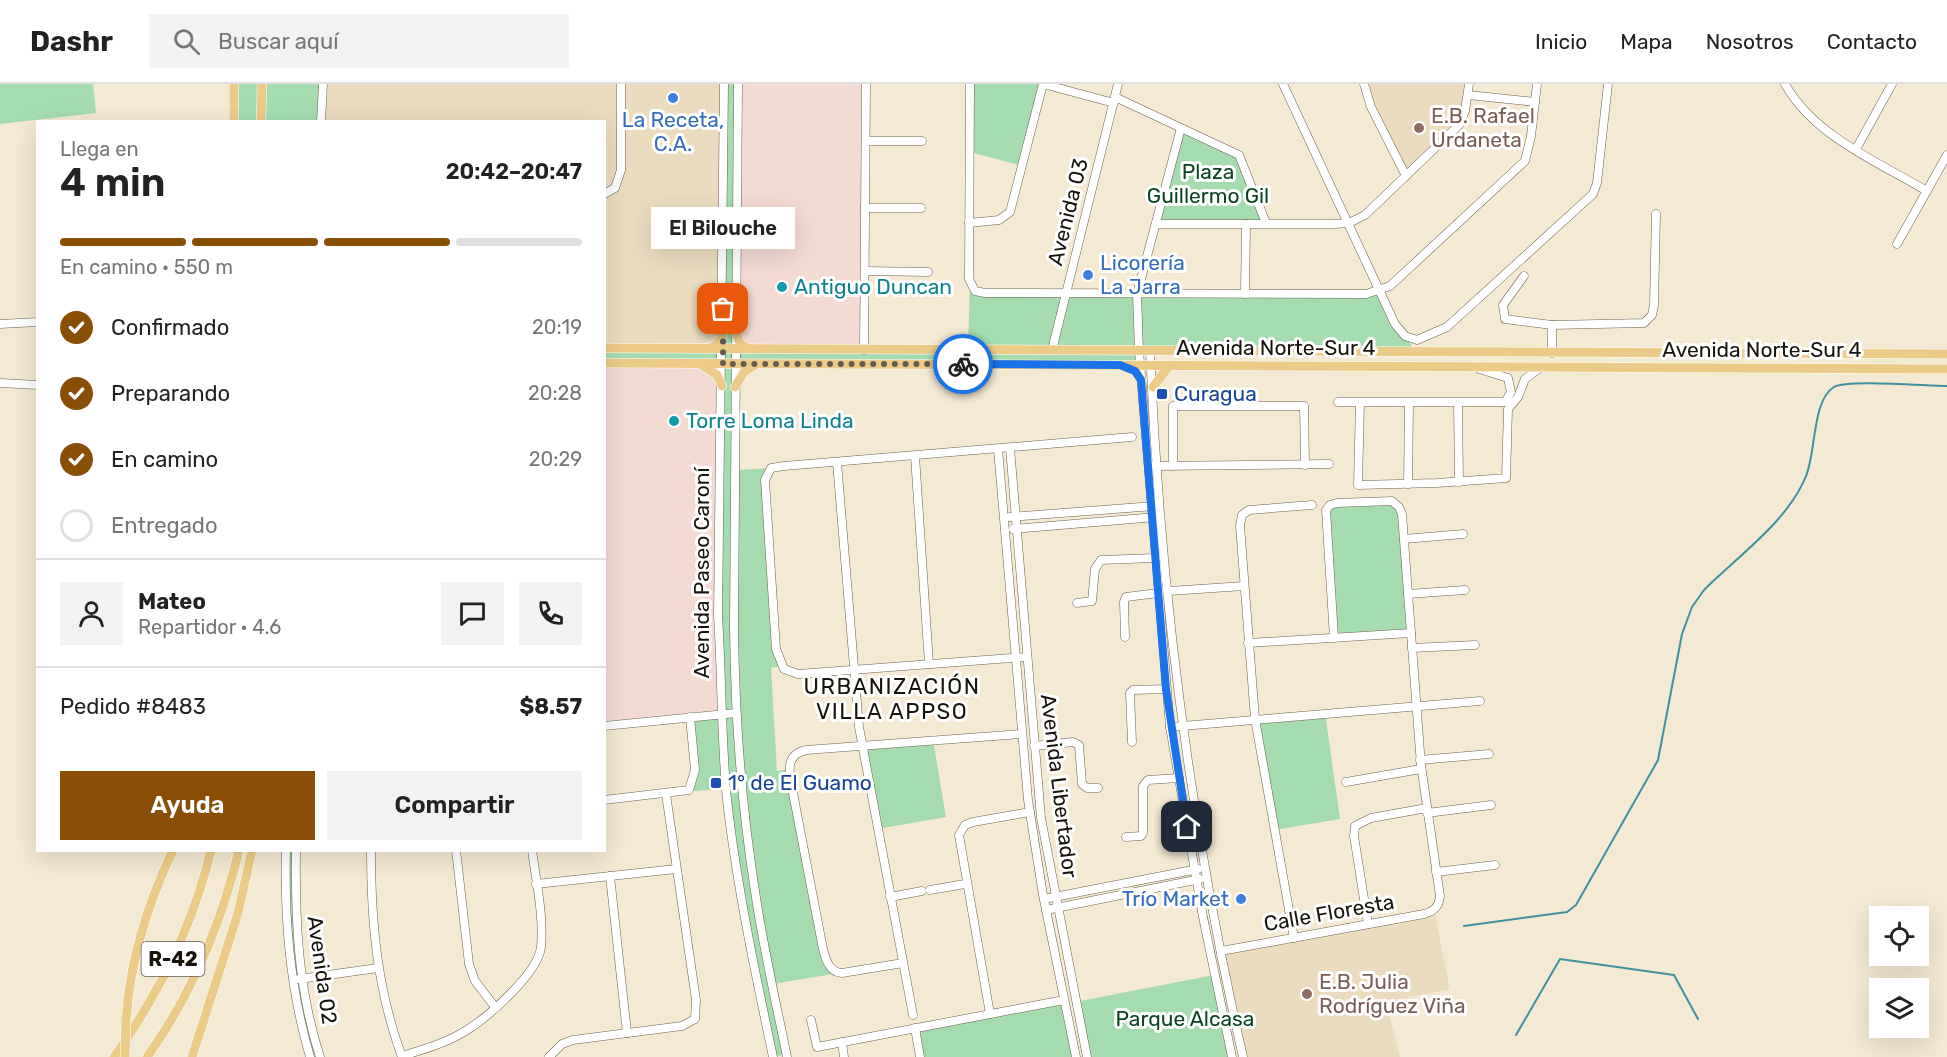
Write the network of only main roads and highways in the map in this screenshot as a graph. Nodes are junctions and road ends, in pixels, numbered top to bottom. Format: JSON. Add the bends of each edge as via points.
{"nodes":[{"id":1,"x":234,"y":84,"type":"edge"},
{"id":2,"x":262,"y":84,"type":"edge"},
{"id":3,"x":234,"y":120,"type":"edge"},
{"id":4,"x":261,"y":120,"type":"edge"},
{"id":5,"x":736,"y":332,"type":"road end"},
{"id":6,"x":723,"y":335,"type":"road end"},
{"id":7,"x":606,"y":348,"type":"edge"},
{"id":8,"x":708,"y":349,"type":"junction"},
{"id":9,"x":751,"y":350,"type":"junction"},
{"id":10,"x":1947,"y":354,"type":"edge"},
{"id":11,"x":606,"y":363,"type":"edge"},
{"id":12,"x":698,"y":364,"type":"junction"},
{"id":13,"x":758,"y":364,"type":"junction"},
{"id":14,"x":1120,"y":365,"type":"junction"},
{"id":15,"x":1170,"y":365,"type":"junction"},
{"id":16,"x":1947,"y":369,"type":"edge"},
{"id":17,"x":1141,"y":380,"type":"road end"},
{"id":18,"x":722,"y":386,"type":"road end"},
{"id":19,"x":735,"y":387,"type":"road end"},
{"id":20,"x":1153,"y":387,"type":"road end"},
{"id":21,"x":172,"y":852,"type":"edge"},
{"id":22,"x":210,"y":852,"type":"edge"},
{"id":23,"x":238,"y":852,"type":"edge"},
{"id":24,"x":252,"y":852,"type":"edge"},
{"id":25,"x":114,"y":1057,"type":"edge"},
{"id":26,"x":125,"y":1057,"type":"edge"},
{"id":27,"x":147,"y":1057,"type":"edge"},
{"id":28,"x":192,"y":1057,"type":"edge"}],
"edges":[{"from":1,"to":3,"type":"main road"},
{"from":2,"to":4,"type":"main road"},
{"from":5,"to":9,"type":"main road","via":[[740,343]]},
{"from":6,"to":8,"type":"main road","via":[[717,345]]},
{"from":7,"to":8,"type":"main road","name":"Avenida Norte-Sur 4"},
{"from":8,"to":9,"type":"main road","name":"Avenida Norte-Sur 4"},
{"from":9,"to":10,"type":"main road","name":"Avenida Norte-Sur 4"},
{"from":11,"to":12,"type":"main road","name":"Avenida Norte-Sur 4"},
{"from":12,"to":13,"type":"main road","name":"Avenida Norte-Sur 4"},
{"from":12,"to":18,"type":"main road","via":[[713,372]]},
{"from":13,"to":14,"type":"main road","name":"Avenida Norte-Sur 4"},
{"from":13,"to":19,"type":"main road","via":[[744,372]]},
{"from":14,"to":15,"type":"main road","name":"Avenida Norte-Sur 4"},
{"from":14,"to":17,"type":"main road","via":[[1135,371]]},
{"from":15,"to":16,"type":"main road","name":"Avenida Norte-Sur 4"},
{"from":15,"to":20,"type":"main road"},
{"from":21,"to":26,"type":"main road","bridge":true,"via":[[140,933],[131,975]]},
{"from":22,"to":25,"type":"main road","number":"R-42","via":[[178,949],[149,1004]]},
{"from":23,"to":27,"type":"main road","number":"R-42","via":[[206,952],[186,995]]},
{"from":24,"to":28,"type":"main road","via":[[238,913]]}]}
